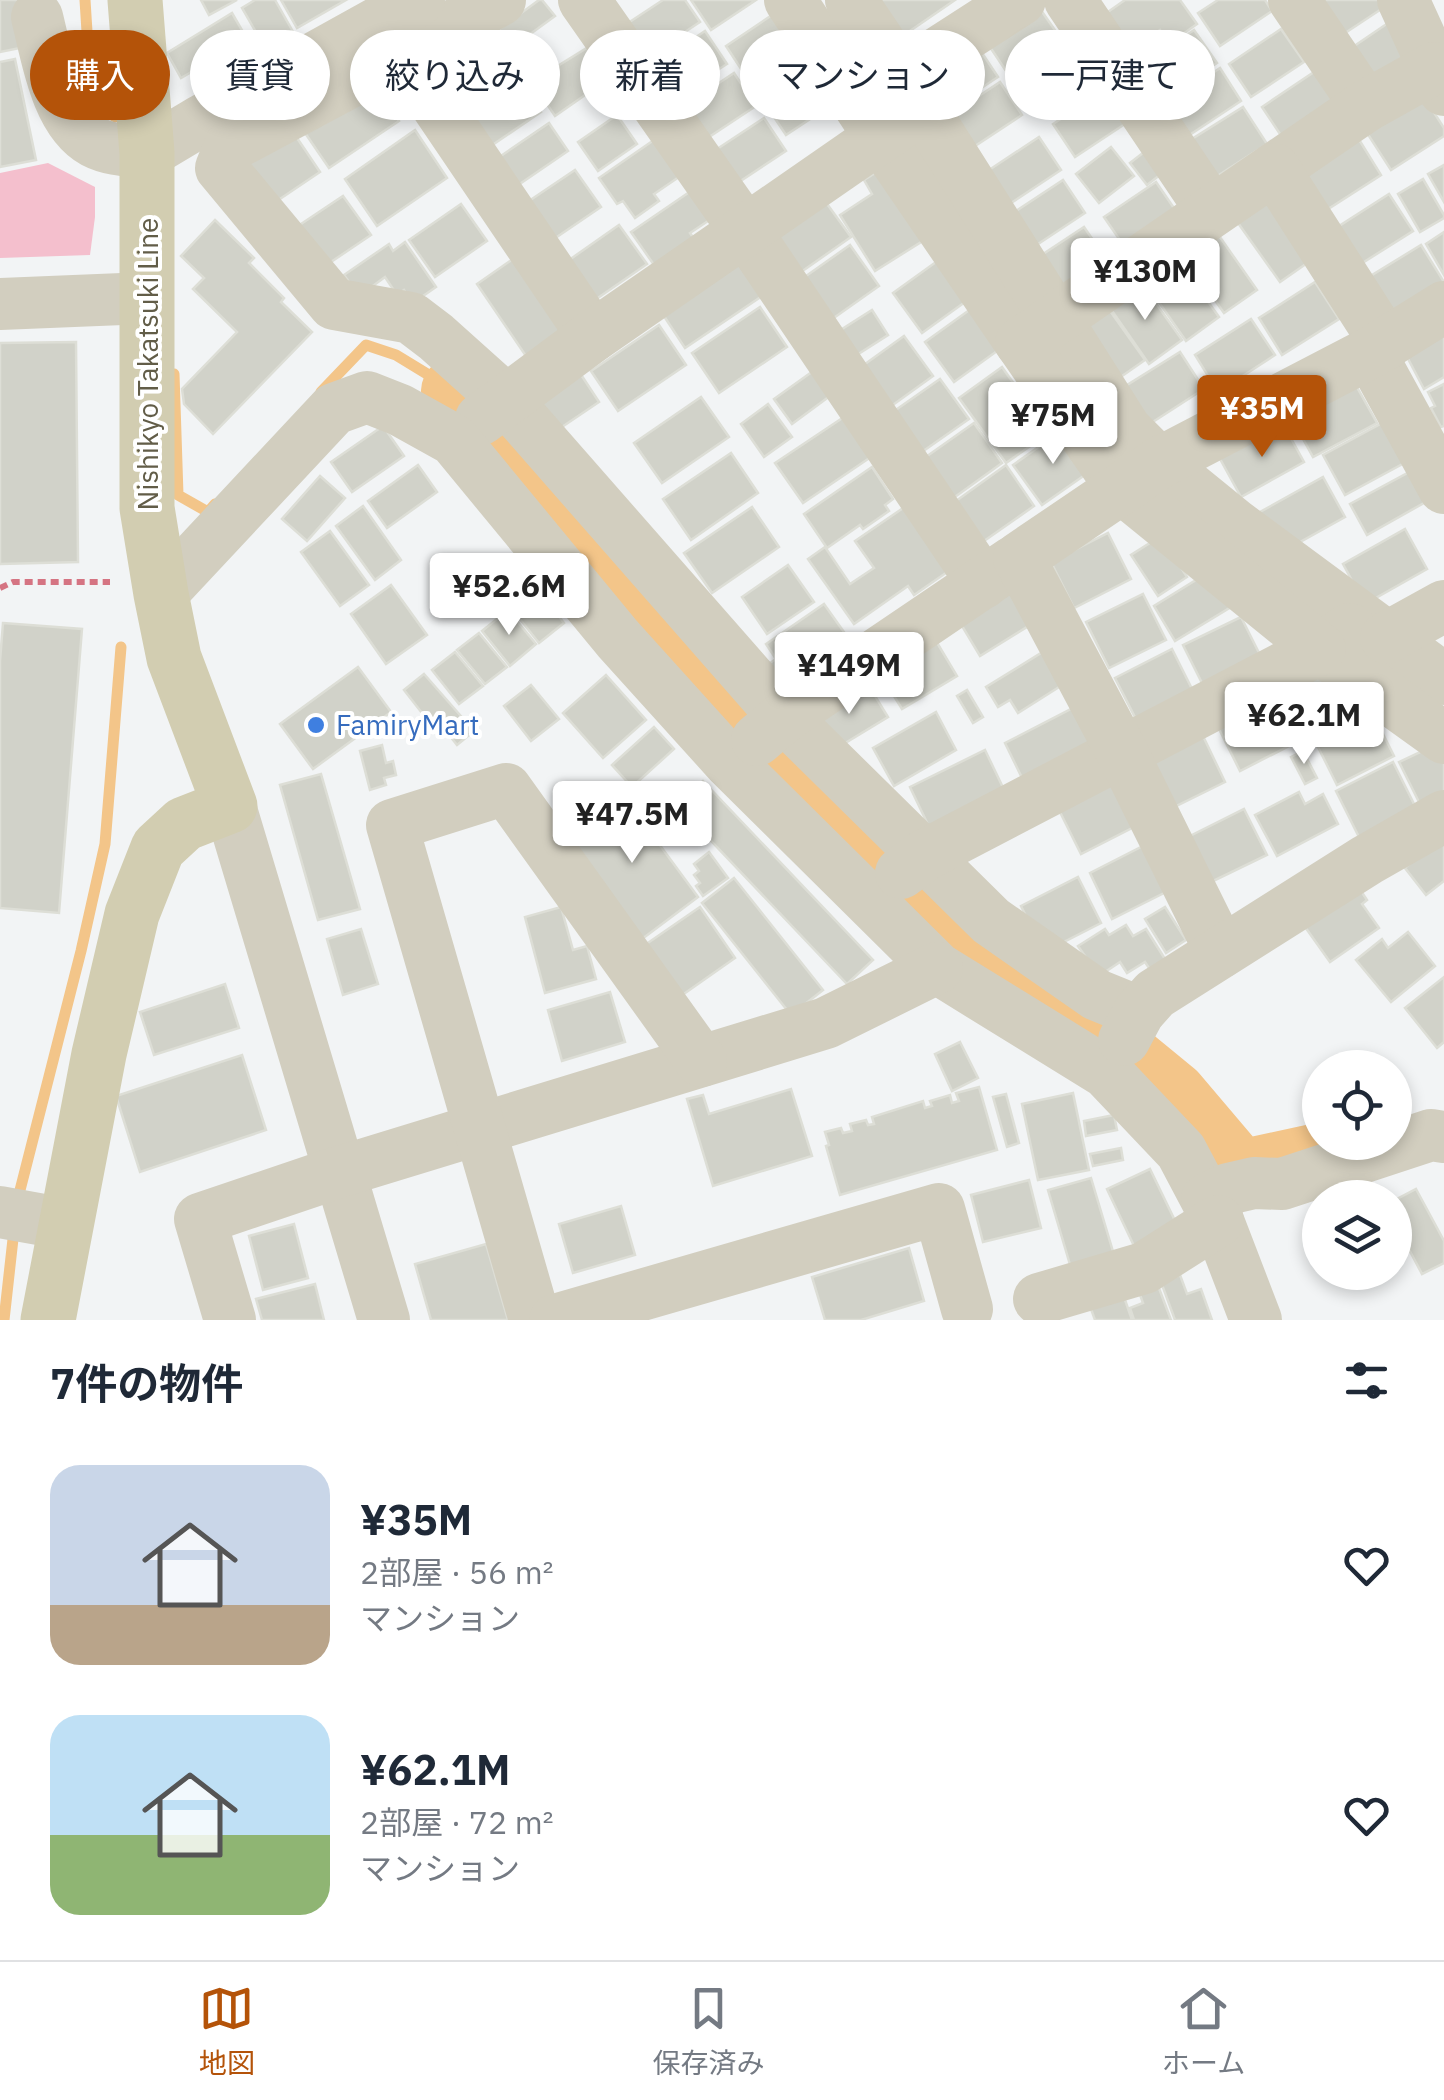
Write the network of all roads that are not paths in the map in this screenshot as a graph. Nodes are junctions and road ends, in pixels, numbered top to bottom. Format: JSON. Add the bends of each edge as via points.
{"nodes":[{"id":1,"x":135,"y":0,"type":"edge"},
{"id":2,"x":500,"y":0,"type":"edge"},
{"id":3,"x":584,"y":0,"type":"edge"},
{"id":4,"x":790,"y":0,"type":"edge"},
{"id":5,"x":851,"y":0,"type":"edge"},
{"id":6,"x":1020,"y":0,"type":"edge"},
{"id":7,"x":1070,"y":0,"type":"edge"},
{"id":8,"x":1294,"y":0,"type":"edge"},
{"id":9,"x":1403,"y":0,"type":"edge"},
{"id":10,"x":408,"y":15,"type":"edge"},
{"id":11,"x":37,"y":17,"type":"dead end"},
{"id":12,"x":821,"y":30,"type":"edge"},
{"id":13,"x":865,"y":30,"type":"edge"},
{"id":14,"x":985,"y":31,"type":"edge"},
{"id":15,"x":1439,"y":79,"type":"edge"},
{"id":16,"x":1366,"y":106,"type":"junction"},
{"id":17,"x":885,"y":120,"type":"edge"},
{"id":18,"x":909,"y":120,"type":"edge"},
{"id":19,"x":147,"y":154,"type":"junction"},
{"id":20,"x":1274,"y":169,"type":"junction"},
{"id":21,"x":1212,"y":211,"type":"junction"},
{"id":22,"x":745,"y":230,"type":"junction"},
{"id":23,"x":147,"y":298,"type":"junction"},
{"id":24,"x":0,"y":304,"type":"edge"},
{"id":25,"x":1444,"y":307,"type":"edge"},
{"id":26,"x":1038,"y":331,"type":"junction"},
{"id":27,"x":593,"y":336,"type":"junction"},
{"id":28,"x":1378,"y":348,"type":"junction"},
{"id":29,"x":505,"y":399,"type":"junction"},
{"id":30,"x":454,"y":440,"type":"junction"},
{"id":31,"x":1141,"y":476,"type":"junction"},
{"id":32,"x":1444,"y":488,"type":"edge"},
{"id":33,"x":1001,"y":570,"type":"junction"},
{"id":34,"x":135,"y":588,"type":"junction"},
{"id":35,"x":1444,"y":606,"type":"edge"},
{"id":36,"x":1374,"y":629,"type":"junction"},
{"id":37,"x":1320,"y":649,"type":"junction"},
{"id":38,"x":1444,"y":680,"type":"edge"},
{"id":39,"x":784,"y":717,"type":"junction"},
{"id":40,"x":1444,"y":738,"type":"edge"},
{"id":41,"x":1122,"y":752,"type":"junction"},
{"id":42,"x":730,"y":763,"type":"junction"},
{"id":43,"x":230,"y":806,"type":"junction"},
{"id":44,"x":1444,"y":816,"type":"edge"},
{"id":45,"x":925,"y":855,"type":"junction"},
{"id":46,"x":866,"y":898,"type":"junction"},
{"id":47,"x":1222,"y":952,"type":"junction"},
{"id":48,"x":937,"y":968,"type":"junction"},
{"id":49,"x":1138,"y":1012,"type":"junction"},
{"id":50,"x":701,"y":1062,"type":"junction"},
{"id":51,"x":1107,"y":1072,"type":"junction"},
{"id":52,"x":478,"y":1130,"type":"junction"},
{"id":53,"x":1444,"y":1137,"type":"edge"},
{"id":54,"x":339,"y":1172,"type":"junction"},
{"id":55,"x":1213,"y":1210,"type":"junction"},
{"id":56,"x":23,"y":1216,"type":"edge"},
{"id":57,"x":1044,"y":1310,"type":"edge"},
{"id":58,"x":958,"y":1314,"type":"edge"},
{"id":59,"x":48,"y":1320,"type":"edge"},
{"id":60,"x":230,"y":1320,"type":"edge"},
{"id":61,"x":384,"y":1320,"type":"edge"},
{"id":62,"x":535,"y":1320,"type":"edge"},
{"id":63,"x":555,"y":1320,"type":"edge"},
{"id":64,"x":1256,"y":1320,"type":"edge"}],
"edges":[{"from":1,"to":19,"type":"main road","name":"Nishikyo Takatsuki Line"},
{"from":2,"to":10,"type":"street"},
{"from":3,"to":22,"type":"street"},
{"from":4,"to":12,"type":"street"},
{"from":5,"to":13,"type":"street"},
{"from":6,"to":14,"type":"street"},
{"from":7,"to":21,"type":"street"},
{"from":8,"to":16,"type":"street"},
{"from":9,"to":15,"type":"street"},
{"from":10,"to":19,"type":"street"},
{"from":10,"to":27,"type":"street"},
{"from":10,"to":29,"type":"street","via":[[230,146],[220,168],[334,304],[411,318]]},
{"from":11,"to":19,"type":"street","via":[[60,99],[78,132],[97,144]]},
{"from":15,"to":16,"type":"street"},
{"from":16,"to":20,"type":"street"},
{"from":17,"to":22,"type":"street"},
{"from":18,"to":26,"type":"street"},
{"from":19,"to":23,"type":"main road","name":"Nishikyo Takatsuki Line"},
{"from":20,"to":21,"type":"street"},
{"from":20,"to":28,"type":"street"},
{"from":21,"to":26,"type":"street"},
{"from":22,"to":27,"type":"street"},
{"from":22,"to":33,"type":"street"},
{"from":23,"to":24,"type":"street"},
{"from":23,"to":34,"type":"main road","name":"Nishikyo Takatsuki Line","via":[[147,508]]},
{"from":25,"to":28,"type":"street"},
{"from":26,"to":31,"type":"street","via":[[1126,430]]},
{"from":27,"to":29,"type":"street"},
{"from":28,"to":31,"type":"street"},
{"from":28,"to":32,"type":"street"},
{"from":29,"to":30,"type":"street"},
{"from":29,"to":39,"type":"street"},
{"from":30,"to":34,"type":"street","via":[[367,397],[334,408]]},
{"from":30,"to":42,"type":"street"},
{"from":31,"to":33,"type":"street"},
{"from":31,"to":36,"type":"street","via":[[1234,524]]},
{"from":31,"to":37,"type":"street"},
{"from":33,"to":39,"type":"street"},
{"from":33,"to":41,"type":"street"},
{"from":34,"to":43,"type":"main road","name":"Nishikyo Takatsuki Line","via":[[174,658]]},
{"from":35,"to":36,"type":"street"},
{"from":36,"to":37,"type":"street"},
{"from":36,"to":38,"type":"street"},
{"from":37,"to":40,"type":"street"},
{"from":37,"to":41,"type":"street"},
{"from":39,"to":42,"type":"street"},
{"from":39,"to":45,"type":"street"},
{"from":41,"to":45,"type":"street"},
{"from":41,"to":47,"type":"street"},
{"from":42,"to":46,"type":"street"},
{"from":43,"to":54,"type":"street"},
{"from":43,"to":56,"type":"main road","via":[[184,824],[158,848],[132,914],[99,1054]]},
{"from":44,"to":47,"type":"street"},
{"from":45,"to":46,"type":"street"},
{"from":45,"to":49,"type":"street","via":[[991,921],[1097,995]]},
{"from":46,"to":48,"type":"street"},
{"from":47,"to":49,"type":"street"},
{"from":48,"to":50,"type":"street","via":[[826,1023]]},
{"from":48,"to":51,"type":"street"},
{"from":49,"to":51,"type":"street"},
{"from":50,"to":52,"type":"street"},
{"from":50,"to":52,"type":"street","via":[[506,789],[392,825]]},
{"from":51,"to":55,"type":"street","via":[[1181,1152]]},
{"from":52,"to":54,"type":"street"},
{"from":52,"to":62,"type":"street"},
{"from":53,"to":55,"type":"street","via":[[1282,1184],[1228,1189]]},
{"from":54,"to":60,"type":"street","via":[[200,1219]]},
{"from":54,"to":61,"type":"street"},
{"from":55,"to":57,"type":"street","via":[[1144,1268]]},
{"from":55,"to":64,"type":"street"},
{"from":56,"to":59,"type":"main road"},
{"from":57,"to":58,"type":"street"},
{"from":58,"to":63,"type":"street","via":[[939,1209]]}]}
